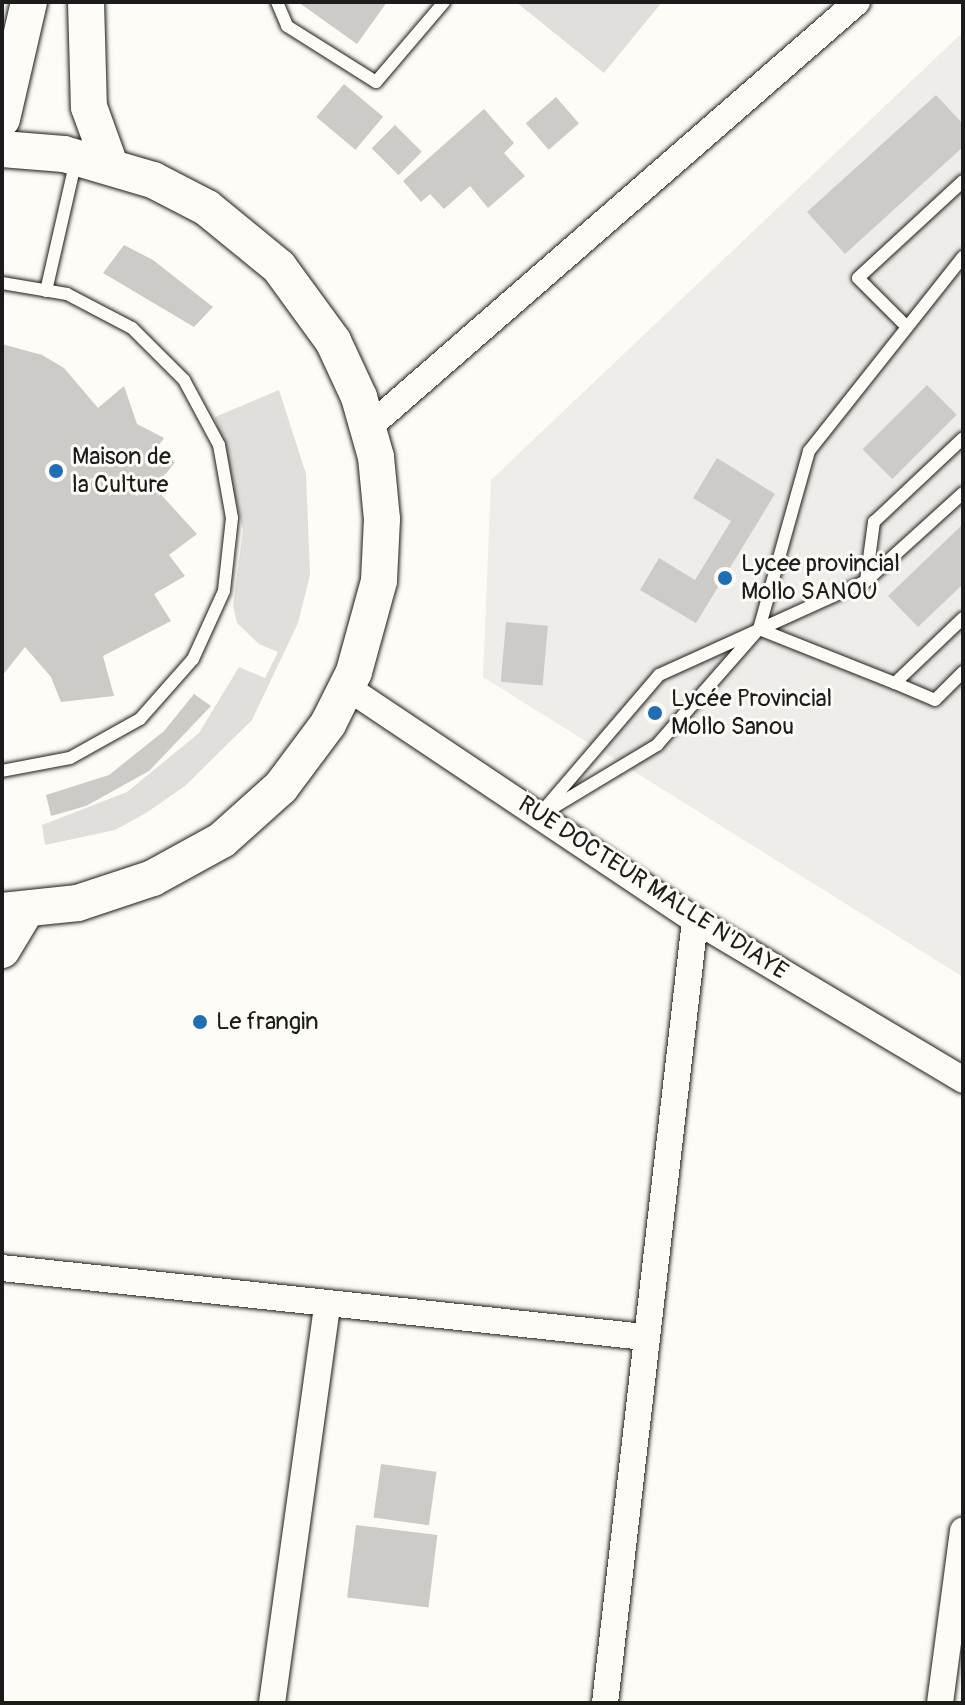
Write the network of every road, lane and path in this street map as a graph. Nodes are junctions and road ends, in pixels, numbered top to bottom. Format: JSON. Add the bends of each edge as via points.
{"nodes":[{"id":1,"x":29,"y":2,"type":"edge"},
{"id":2,"x":86,"y":2,"type":"edge"},
{"id":3,"x":277,"y":2,"type":"edge"},
{"id":4,"x":444,"y":2,"type":"edge"},
{"id":5,"x":857,"y":2,"type":"edge"},
{"id":6,"x":2,"y":119,"type":"edge"},
{"id":7,"x":2,"y":149,"type":"edge"},
{"id":8,"x":93,"y":161,"type":"junction"},
{"id":9,"x":963,"y":181,"type":"edge"},
{"id":10,"x":963,"y":257,"type":"edge"},
{"id":11,"x":2,"y":283,"type":"edge"},
{"id":12,"x":46,"y":291,"type":"junction"},
{"id":13,"x":907,"y":327,"type":"junction"},
{"id":14,"x":369,"y":427,"type":"junction"},
{"id":15,"x":963,"y":438,"type":"edge"},
{"id":16,"x":963,"y":493,"type":"edge"},
{"id":17,"x":866,"y":581,"type":"junction"},
{"id":18,"x":963,"y":618,"type":"edge"},
{"id":19,"x":759,"y":629,"type":"junction"},
{"id":20,"x":963,"y":672,"type":"edge"},
{"id":21,"x":895,"y":683,"type":"junction"},
{"id":22,"x":348,"y":688,"type":"junction"},
{"id":23,"x":2,"y":771,"type":"edge"},
{"id":24,"x":539,"y":816,"type":"junction"},
{"id":25,"x":14,"y":911,"type":"edge"},
{"id":26,"x":695,"y":920,"type":"junction"},
{"id":27,"x":2,"y":950,"type":"edge"},
{"id":28,"x":963,"y":1080,"type":"edge"},
{"id":29,"x":2,"y":1268,"type":"edge"},
{"id":30,"x":327,"y":1306,"type":"junction"},
{"id":31,"x":644,"y":1337,"type":"junction"},
{"id":32,"x":963,"y":1531,"type":"edge"},
{"id":33,"x":272,"y":1703,"type":"edge"},
{"id":34,"x":605,"y":1703,"type":"edge"},
{"id":35,"x":940,"y":1703,"type":"edge"}],
"edges":[{"from":1,"to":6,"type":"main road"},
{"from":2,"to":8,"type":"main road"},
{"from":3,"to":4,"type":"lane","via":[[287,26],[376,82]]},
{"from":5,"to":14,"type":"street"},
{"from":7,"to":8,"type":"main road"},
{"from":8,"to":12,"type":"lane"},
{"from":8,"to":14,"type":"main road","via":[[207,208],[279,267],[333,341]]},
{"from":9,"to":13,"type":"lane","via":[[858,278]]},
{"from":10,"to":13,"type":"lane"},
{"from":11,"to":12,"type":"lane"},
{"from":12,"to":23,"type":"lane","via":[[67,294],[132,328],[184,380],[219,445],[232,518],[224,591],[193,659],[140,719],[70,758]]},
{"from":13,"to":19,"type":"lane","via":[[809,451]]},
{"from":14,"to":22,"type":"main road","via":[[380,488],[381,550],[373,612]]},
{"from":15,"to":17,"type":"lane","via":[[874,522]]},
{"from":16,"to":17,"type":"lane"},
{"from":17,"to":19,"type":"lane"},
{"from":18,"to":21,"type":"lane"},
{"from":19,"to":21,"type":"lane"},
{"from":19,"to":24,"type":"lane","via":[[657,745]]},
{"from":19,"to":24,"type":"lane","via":[[659,675]]},
{"from":20,"to":21,"type":"lane","via":[[935,700]]},
{"from":22,"to":24,"type":"street","name":"RUE DOCTEUR MALLE N'DIAYE"},
{"from":22,"to":25,"type":"main road","via":[[298,767],[222,840],[129,889]]},
{"from":24,"to":26,"type":"street","name":"RUE DOCTEUR MALLE N'DIAYE"},
{"from":25,"to":27,"type":"main road"},
{"from":26,"to":28,"type":"street","name":"RUE DOCTEUR MALLE N'DIAYE"},
{"from":26,"to":31,"type":"street"},
{"from":29,"to":30,"type":"street"},
{"from":30,"to":31,"type":"street"},
{"from":30,"to":33,"type":"street"},
{"from":31,"to":34,"type":"street"},
{"from":32,"to":35,"type":"street"}]}
